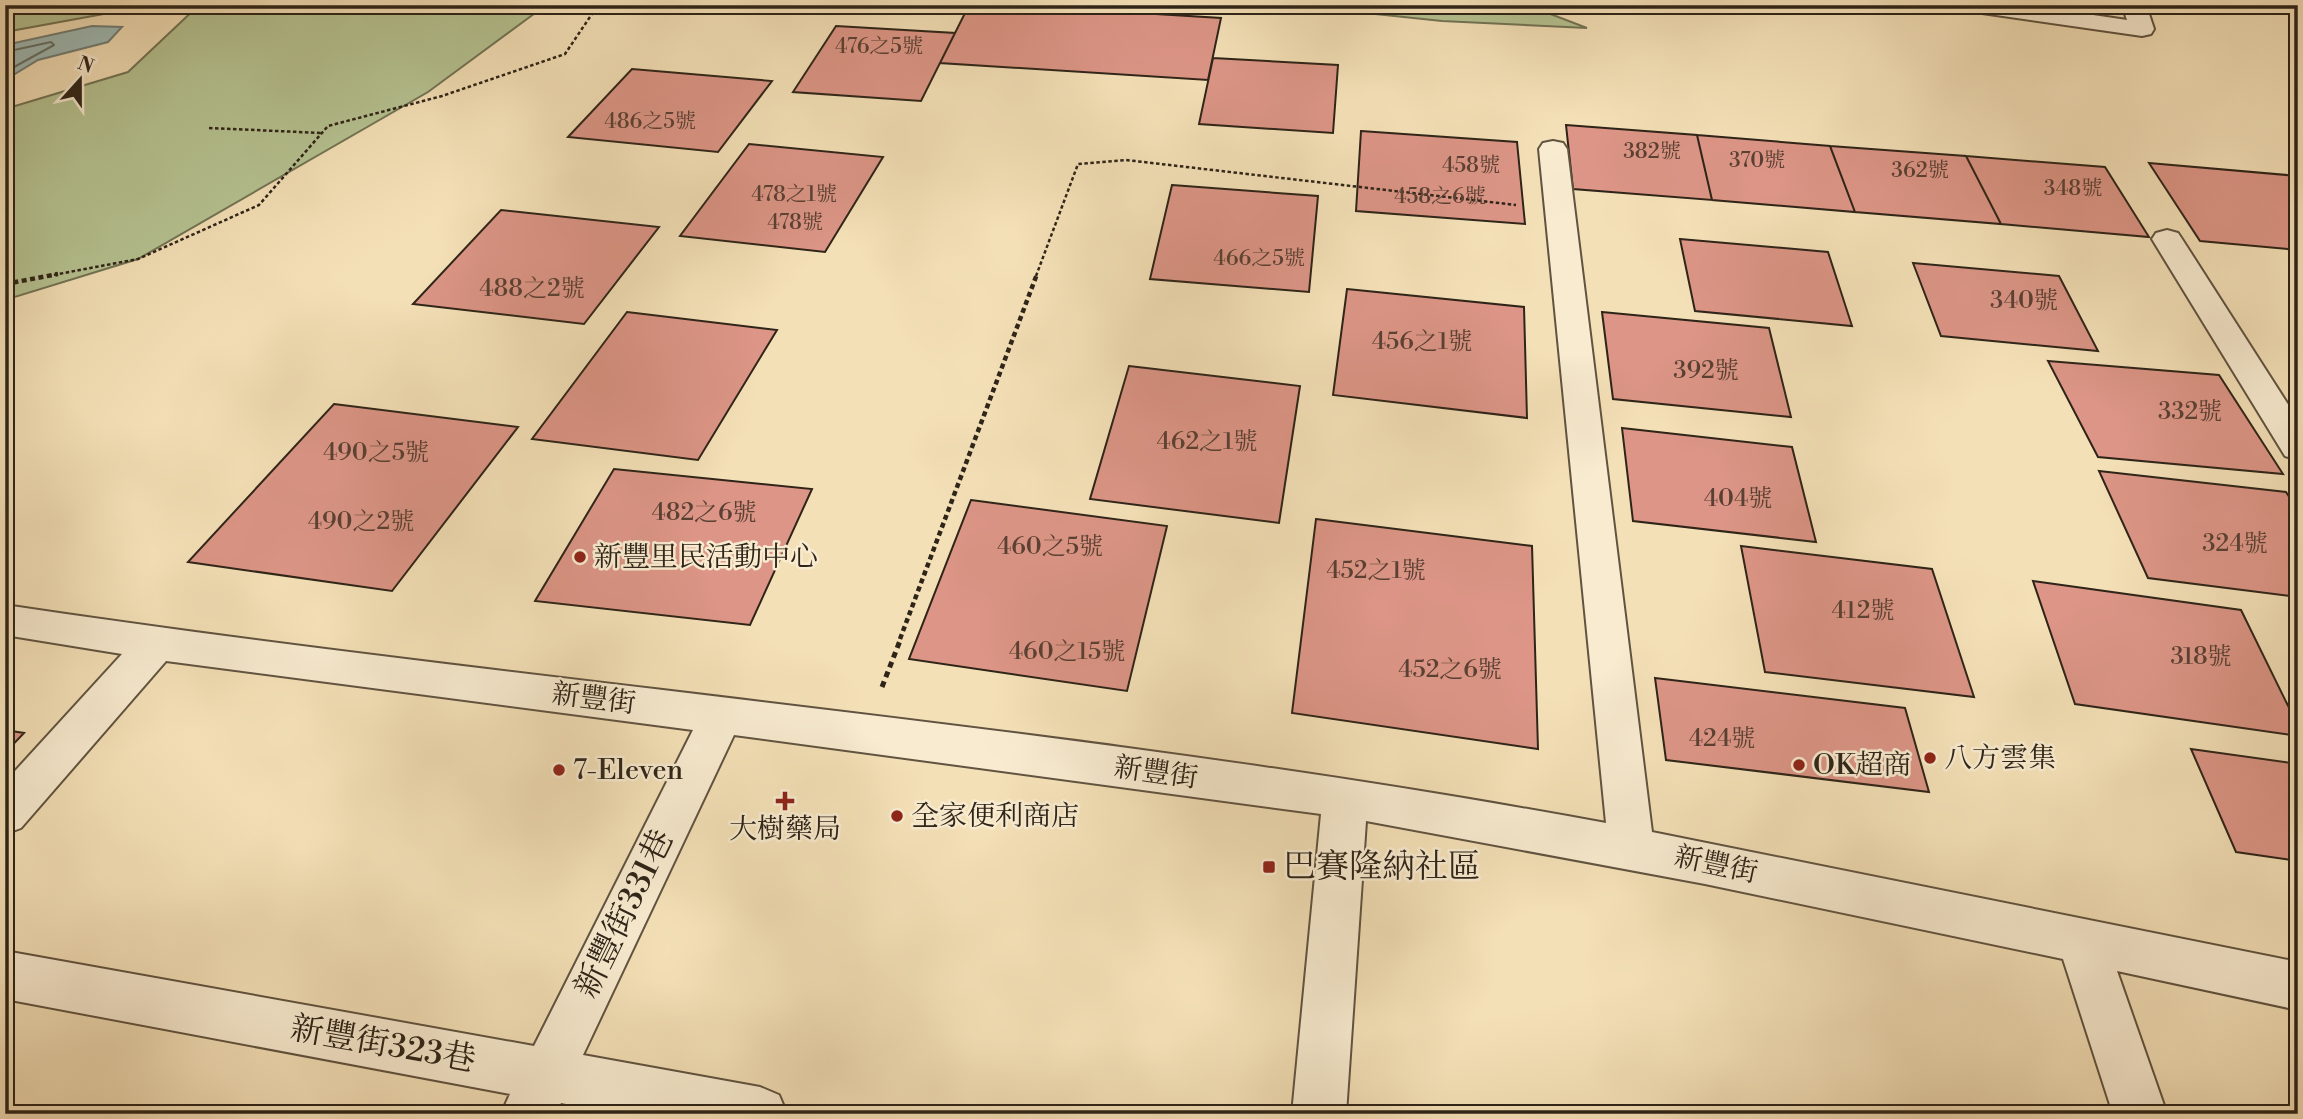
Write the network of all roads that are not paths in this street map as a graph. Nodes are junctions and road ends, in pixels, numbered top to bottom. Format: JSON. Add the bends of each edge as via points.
{"nodes":[{"id":1,"x":1975,"y":5,"type":"edge"},
{"id":2,"x":2134,"y":5,"type":"edge"},
{"id":3,"x":1553,"y":149,"type":"dead end"},
{"id":4,"x":2167,"y":239,"type":"dead end"},
{"id":5,"x":2298,"y":448,"type":"edge"},
{"id":6,"x":5,"y":620,"type":"edge"},
{"id":7,"x":155,"y":645,"type":"junction"},
{"id":8,"x":722,"y":715,"type":"junction"},
{"id":9,"x":1345,"y":799,"type":"junction"},
{"id":10,"x":5,"y":814,"type":"edge"},
{"id":11,"x":1631,"y":847,"type":"junction"},
{"id":12,"x":2082,"y":941,"type":"junction"},
{"id":13,"x":5,"y":975,"type":"edge"},
{"id":14,"x":2298,"y":986,"type":"edge"},
{"id":15,"x":538,"y":1094,"type":"edge"},
{"id":16,"x":760,"y":1114,"type":"edge"},
{"id":17,"x":1318,"y":1114,"type":"edge"},
{"id":18,"x":2140,"y":1114,"type":"edge"}],
"edges":[{"from":1,"to":2,"type":"street","via":[[2141,29]]},
{"from":3,"to":11,"type":"street"},
{"from":4,"to":5,"type":"street"},
{"from":6,"to":7,"type":"street","name":"新豐街"},
{"from":7,"to":8,"type":"street","name":"新豐街"},
{"from":7,"to":10,"type":"street"},
{"from":8,"to":9,"type":"street","name":"新豐街"},
{"from":8,"to":15,"type":"street","name":"新豐街331巷"},
{"from":9,"to":11,"type":"street","name":"新豐街"},
{"from":9,"to":17,"type":"street"},
{"from":11,"to":12,"type":"street","name":"新豐街"},
{"from":12,"to":14,"type":"street","name":"新豐街"},
{"from":12,"to":18,"type":"street"},
{"from":13,"to":15,"type":"street","name":"新豐街323巷"},
{"from":15,"to":16,"type":"street","name":"新豐街323巷"}]}
